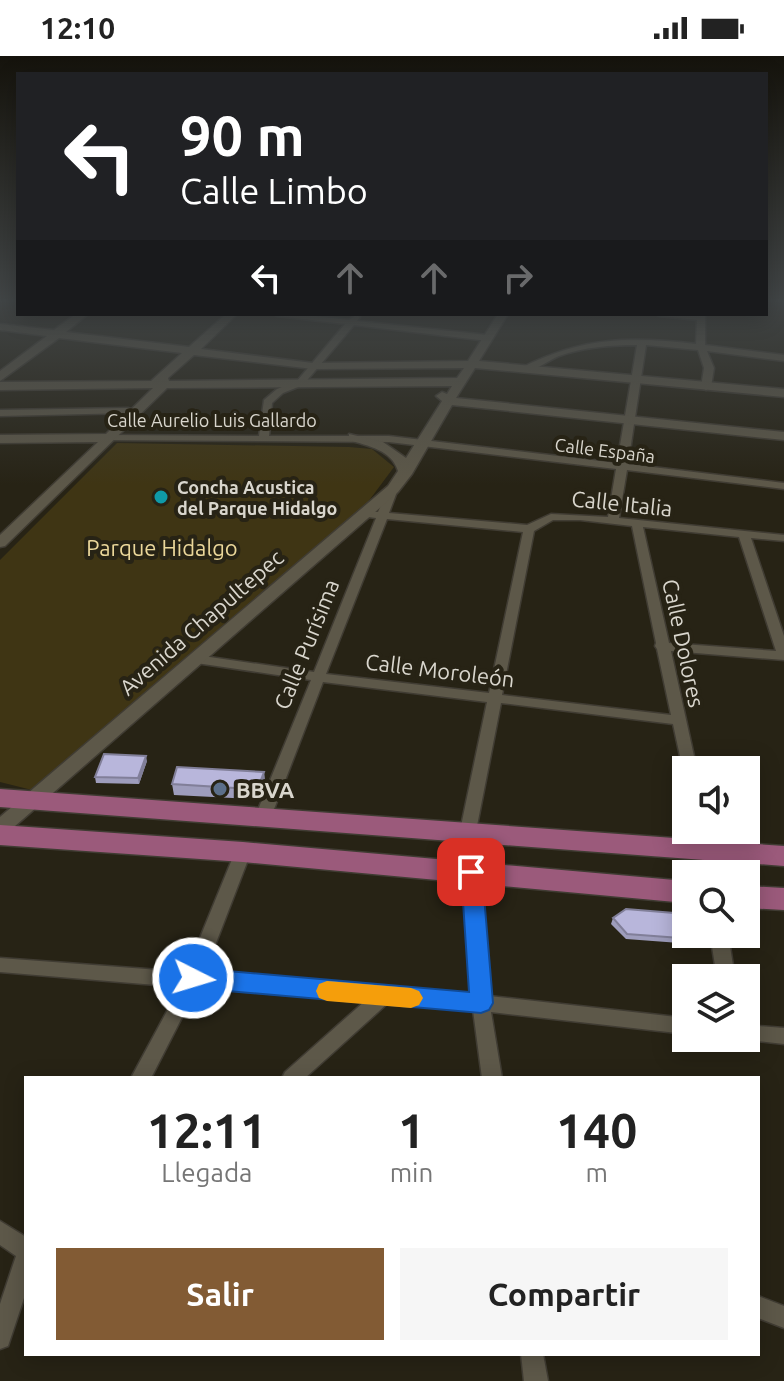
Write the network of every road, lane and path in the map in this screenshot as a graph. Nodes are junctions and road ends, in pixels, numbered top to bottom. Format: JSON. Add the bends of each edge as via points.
{"nodes":[{"id":1,"x":20,"y":362,"type":"edge"},
{"id":2,"x":182,"y":362,"type":"edge"},
{"id":3,"x":282,"y":362,"type":"edge"},
{"id":4,"x":317,"y":362,"type":"edge"},
{"id":5,"x":538,"y":362,"type":"edge"},
{"id":6,"x":638,"y":362,"type":"edge"},
{"id":7,"x":707,"y":362,"type":"edge"},
{"id":8,"x":471,"y":364,"type":"junction"},
{"id":9,"x":313,"y":366,"type":"junction"},
{"id":10,"x":526,"y":369,"type":"junction"},
{"id":11,"x":0,"y":377,"type":"edge"},
{"id":12,"x":634,"y":380,"type":"junction"},
{"id":13,"x":461,"y":382,"type":"junction"},
{"id":14,"x":160,"y":383,"type":"junction"},
{"id":15,"x":300,"y":383,"type":"junction"},
{"id":16,"x":423,"y":383,"type":"junction"},
{"id":17,"x":0,"y":386,"type":"edge"},
{"id":18,"x":706,"y":387,"type":"junction"},
{"id":19,"x":784,"y":393,"type":"edge"},
{"id":20,"x":451,"y":401,"type":"junction"},
{"id":21,"x":128,"y":411,"type":"junction"},
{"id":22,"x":0,"y":413,"type":"edge"},
{"id":23,"x":627,"y":421,"type":"junction"},
{"id":24,"x":784,"y":436,"type":"edge"},
{"id":25,"x":264,"y":437,"type":"junction"},
{"id":26,"x":354,"y":437,"type":"junction"},
{"id":27,"x":0,"y":439,"type":"edge"},
{"id":28,"x":103,"y":440,"type":"junction"},
{"id":29,"x":423,"y":444,"type":"junction"},
{"id":30,"x":620,"y":468,"type":"junction"},
{"id":31,"x":405,"y":474,"type":"junction"},
{"id":32,"x":784,"y":486,"type":"edge"},
{"id":33,"x":373,"y":516,"type":"junction"},
{"id":34,"x":613,"y":521,"type":"junction"},
{"id":35,"x":637,"y":524,"type":"junction"},
{"id":36,"x":529,"y":529,"type":"junction"},
{"id":37,"x":744,"y":535,"type":"junction"},
{"id":38,"x":784,"y":538,"type":"edge"},
{"id":39,"x":0,"y":543,"type":"edge"},
{"id":40,"x":661,"y":646,"type":"junction"},
{"id":41,"x":784,"y":655,"type":"edge"},
{"id":42,"x":196,"y":659,"type":"junction"},
{"id":43,"x":319,"y":677,"type":"junction"},
{"id":44,"x":494,"y":700,"type":"junction"},
{"id":45,"x":678,"y":720,"type":"junction"},
{"id":46,"x":687,"y":756,"type":"edge"},
{"id":47,"x":15,"y":797,"type":"edge"},
{"id":48,"x":263,"y":817,"type":"junction"},
{"id":49,"x":0,"y":828,"type":"edge"},
{"id":50,"x":468,"y":831,"type":"junction"},
{"id":51,"x":0,"y":835,"type":"edge"},
{"id":52,"x":243,"y":852,"type":"junction"},
{"id":53,"x":709,"y":852,"type":"edge"},
{"id":54,"x":784,"y":856,"type":"edge"},
{"id":55,"x":471,"y":872,"type":"junction"},
{"id":56,"x":672,"y":891,"type":"edge"},
{"id":57,"x":760,"y":898,"type":"edge"},
{"id":58,"x":784,"y":899,"type":"edge"},
{"id":59,"x":0,"y":965,"type":"edge"},
{"id":60,"x":193,"y":978,"type":"junction"},
{"id":61,"x":384,"y":996,"type":"junction"},
{"id":62,"x":481,"y":1003,"type":"junction"},
{"id":63,"x":672,"y":1024,"type":"edge"},
{"id":64,"x":760,"y":1034,"type":"edge"},
{"id":65,"x":784,"y":1036,"type":"edge"},
{"id":66,"x":142,"y":1076,"type":"edge"},
{"id":67,"x":294,"y":1076,"type":"edge"},
{"id":68,"x":492,"y":1076,"type":"edge"},
{"id":69,"x":0,"y":1232,"type":"edge"},
{"id":70,"x":24,"y":1249,"type":"edge"},
{"id":71,"x":24,"y":1264,"type":"edge"},
{"id":72,"x":760,"y":1308,"type":"edge"},
{"id":73,"x":784,"y":1317,"type":"edge"},
{"id":74,"x":0,"y":1338,"type":"edge"},
{"id":75,"x":532,"y":1356,"type":"edge"},
{"id":76,"x":536,"y":1381,"type":"edge"}],
"edges":[{"from":1,"to":11,"type":"street"},
{"from":2,"to":14,"type":"street"},
{"from":3,"to":9,"type":"street"},
{"from":4,"to":9,"type":"street"},
{"from":5,"to":10,"type":"street"},
{"from":6,"to":12,"type":"street"},
{"from":7,"to":18,"type":"street"},
{"from":8,"to":9,"type":"street"},
{"from":8,"to":10,"type":"street"},
{"from":8,"to":13,"type":"street"},
{"from":9,"to":15,"type":"street"},
{"from":10,"to":12,"type":"street"},
{"from":12,"to":18,"type":"street"},
{"from":12,"to":23,"type":"street"},
{"from":13,"to":16,"type":"street"},
{"from":13,"to":20,"type":"street"},
{"from":14,"to":15,"type":"street"},
{"from":14,"to":17,"type":"street"},
{"from":14,"to":21,"type":"street"},
{"from":14,"to":28,"type":"street"},
{"from":15,"to":16,"type":"street"},
{"from":15,"to":25,"type":"street","via":[[267,402]]},
{"from":16,"to":20,"type":"street"},
{"from":18,"to":19,"type":"street"},
{"from":20,"to":23,"type":"street"},
{"from":20,"to":29,"type":"street"},
{"from":21,"to":22,"type":"street"},
{"from":21,"to":28,"type":"street"},
{"from":23,"to":24,"type":"street"},
{"from":23,"to":30,"type":"street"},
{"from":25,"to":26,"type":"street","name":"Calle Aurelio Luis Gallardo"},
{"from":25,"to":28,"type":"street","name":"Calle Aurelio Luis Gallardo"},
{"from":26,"to":29,"type":"street","name":"Calle Aurelio Luis Gallardo"},
{"from":26,"to":31,"type":"street","via":[[397,455]]},
{"from":27,"to":28,"type":"street","name":"Calle Aurelio Luis Gallardo"},
{"from":28,"to":39,"type":"street"},
{"from":29,"to":30,"type":"street","name":"Calle España"},
{"from":29,"to":31,"type":"street","name":"Avenida Chapultepec"},
{"from":30,"to":32,"type":"street","name":"Calle España"},
{"from":30,"to":34,"type":"street"},
{"from":31,"to":33,"type":"street","name":"Avenida Chapultepec"},
{"from":33,"to":36,"type":"street","name":"Calle Italia"},
{"from":33,"to":42,"type":"street","name":"Avenida Chapultepec"},
{"from":33,"to":43,"type":"street","name":"Calle Purísima"},
{"from":34,"to":35,"type":"street","name":"Calle Italia"},
{"from":34,"to":36,"type":"street","name":"Calle Italia","via":[[551,517]]},
{"from":35,"to":37,"type":"street","name":"Calle Italia"},
{"from":35,"to":40,"type":"street","name":"Calle Dolores"},
{"from":36,"to":44,"type":"street"},
{"from":37,"to":38,"type":"street","name":"Calle Italia"},
{"from":37,"to":41,"type":"street"},
{"from":40,"to":41,"type":"street"},
{"from":40,"to":45,"type":"street","name":"Calle Dolores"},
{"from":42,"to":43,"type":"street","name":"Calle Moroleón"},
{"from":42,"to":47,"type":"street","name":"Avenida Chapultepec"},
{"from":43,"to":44,"type":"street","name":"Calle Moroleón"},
{"from":43,"to":48,"type":"street","name":"Calle Purísima"},
{"from":44,"to":45,"type":"street","name":"Calle Moroleón"},
{"from":44,"to":50,"type":"street"},
{"from":45,"to":46,"type":"street","name":"Calle Dolores"},
{"from":47,"to":48,"type":"main road"},
{"from":47,"to":49,"type":"street","name":"Avenida Chapultepec"},
{"from":48,"to":50,"type":"main road"},
{"from":50,"to":53,"type":"main road"},
{"from":50,"to":55,"type":"street"},
{"from":51,"to":52,"type":"main road"},
{"from":52,"to":55,"type":"main road"},
{"from":52,"to":60,"type":"street"},
{"from":53,"to":54,"type":"main road"},
{"from":55,"to":56,"type":"main road"},
{"from":55,"to":62,"type":"street"},
{"from":57,"to":58,"type":"main road"},
{"from":59,"to":60,"type":"street"},
{"from":60,"to":61,"type":"street"},
{"from":60,"to":66,"type":"street"},
{"from":61,"to":62,"type":"street"},
{"from":61,"to":67,"type":"street"},
{"from":62,"to":63,"type":"street"},
{"from":62,"to":68,"type":"street"},
{"from":64,"to":65,"type":"street"},
{"from":69,"to":70,"type":"street"},
{"from":71,"to":74,"type":"street"},
{"from":72,"to":73,"type":"street"},
{"from":75,"to":76,"type":"street"}]}
